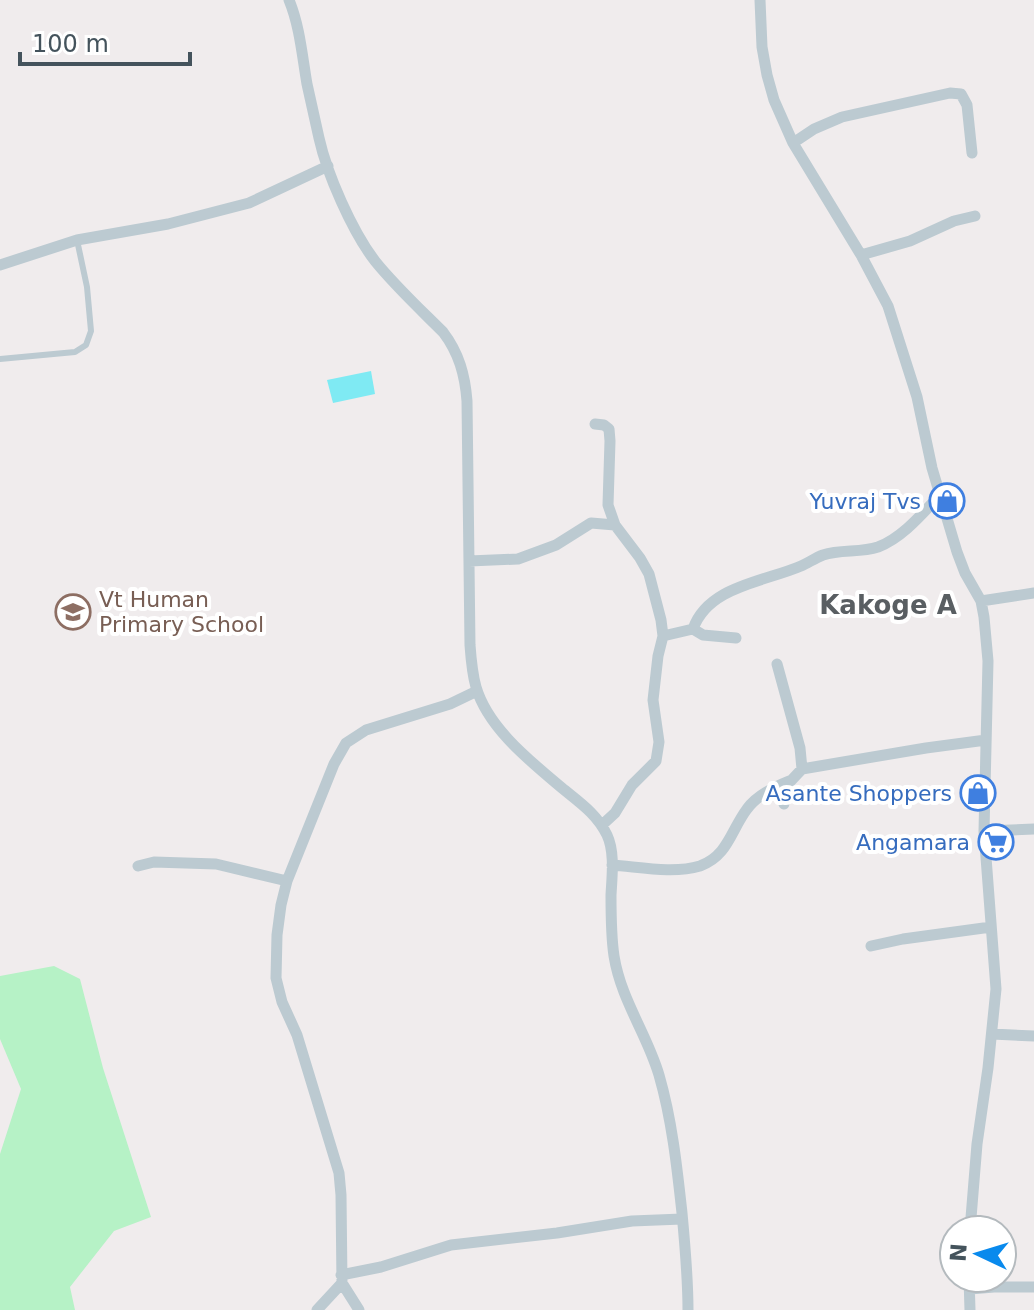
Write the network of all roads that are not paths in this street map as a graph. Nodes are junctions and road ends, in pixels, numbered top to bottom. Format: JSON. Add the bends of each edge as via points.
{"nodes":[{"id":1,"x":289,"y":0,"type":"edge"},
{"id":2,"x":760,"y":0,"type":"edge"},
{"id":3,"x":793,"y":143,"type":"junction"},
{"id":4,"x":972,"y":153,"type":"dead end"},
{"id":5,"x":328,"y":166,"type":"junction"},
{"id":6,"x":975,"y":216,"type":"dead end"},
{"id":7,"x":77,"y":240,"type":"junction"},
{"id":8,"x":861,"y":255,"type":"junction"},
{"id":9,"x":0,"y":265,"type":"edge"},
{"id":10,"x":0,"y":359,"type":"edge"},
{"id":11,"x":595,"y":424,"type":"dead end"},
{"id":12,"x":939,"y":496,"type":"junction"},
{"id":13,"x":608,"y":505,"type":"junction"},
{"id":14,"x":591,"y":523,"type":"junction"},
{"id":15,"x":615,"y":525,"type":"junction"},
{"id":16,"x":469,"y":561,"type":"junction"},
{"id":17,"x":1034,"y":593,"type":"edge"},
{"id":18,"x":981,"y":601,"type":"junction"},
{"id":19,"x":693,"y":629,"type":"junction"},
{"id":20,"x":663,"y":636,"type":"junction"},
{"id":21,"x":736,"y":638,"type":"dead end"},
{"id":22,"x":777,"y":664,"type":"dead end"},
{"id":23,"x":477,"y":691,"type":"junction"},
{"id":24,"x":986,"y":740,"type":"junction"},
{"id":25,"x":802,"y":769,"type":"junction"},
{"id":26,"x":789,"y":781,"type":"junction"},
{"id":27,"x":784,"y":804,"type":"dead end"},
{"id":28,"x":602,"y":825,"type":"junction"},
{"id":29,"x":1034,"y":829,"type":"edge"},
{"id":30,"x":984,"y":831,"type":"junction"},
{"id":31,"x":612,"y":865,"type":"junction"},
{"id":32,"x":138,"y":866,"type":"dead end"},
{"id":33,"x":287,"y":881,"type":"junction"},
{"id":34,"x":991,"y":927,"type":"junction"},
{"id":35,"x":871,"y":946,"type":"dead end"},
{"id":36,"x":992,"y":1034,"type":"junction"},
{"id":37,"x":1034,"y":1036,"type":"edge"},
{"id":38,"x":971,"y":1214,"type":"edge"},
{"id":39,"x":682,"y":1219,"type":"junction"},
{"id":40,"x":341,"y":1279,"type":"junction"},
{"id":41,"x":317,"y":1310,"type":"edge"},
{"id":42,"x":359,"y":1310,"type":"edge"},
{"id":43,"x":688,"y":1310,"type":"edge"}],
"edges":[{"from":1,"to":5,"type":"street"},
{"from":2,"to":3,"type":"street","via":[[767,75]]},
{"from":3,"to":4,"type":"street","via":[[842,117],[950,93],[961,94],[967,105]]},
{"from":3,"to":8,"type":"street"},
{"from":5,"to":7,"type":"street","via":[[249,203]]},
{"from":5,"to":16,"type":"street","via":[[375,261],[443,332],[461,364],[467,401]]},
{"from":6,"to":8,"type":"street"},
{"from":7,"to":9,"type":"street"},
{"from":7,"to":10,"type":"lane","via":[[91,331],[86,345],[75,352]]},
{"from":8,"to":12,"type":"street","via":[[899,339]]},
{"from":11,"to":13,"type":"street","via":[[609,429]]},
{"from":12,"to":18,"type":"street","via":[[965,573]]},
{"from":12,"to":19,"type":"street","via":[[880,546],[822,555],[712,600]]},
{"from":13,"to":14,"type":"street"},
{"from":13,"to":15,"type":"street"},
{"from":14,"to":15,"type":"street"},
{"from":14,"to":16,"type":"street","via":[[556,545],[518,559]]},
{"from":15,"to":20,"type":"street","via":[[649,574]]},
{"from":16,"to":23,"type":"street","via":[[470,645]]},
{"from":17,"to":18,"type":"street"},
{"from":18,"to":24,"type":"street","via":[[988,640]]},
{"from":19,"to":20,"type":"street"},
{"from":19,"to":21,"type":"street"},
{"from":20,"to":28,"type":"street","via":[[653,700],[656,761]]},
{"from":22,"to":25,"type":"street"},
{"from":23,"to":28,"type":"street","via":[[525,757]]},
{"from":23,"to":33,"type":"street","via":[[366,730],[346,743]]},
{"from":24,"to":25,"type":"street"},
{"from":24,"to":30,"type":"street"},
{"from":25,"to":26,"type":"street"},
{"from":26,"to":27,"type":"street"},
{"from":26,"to":31,"type":"street","via":[[748,807],[713,860],[680,869]]},
{"from":28,"to":31,"type":"street"},
{"from":29,"to":30,"type":"street"},
{"from":30,"to":34,"type":"street"},
{"from":31,"to":39,"type":"street","via":[[613,954],[624,995],[659,1074]]},
{"from":32,"to":33,"type":"street","via":[[216,864]]},
{"from":33,"to":40,"type":"street","via":[[276,978],[339,1173]]},
{"from":34,"to":35,"type":"street"},
{"from":34,"to":36,"type":"street","via":[[996,989]]},
{"from":36,"to":37,"type":"street"},
{"from":36,"to":38,"type":"street"},
{"from":39,"to":40,"type":"street","via":[[451,1245]]},
{"from":39,"to":43,"type":"street"},
{"from":40,"to":41,"type":"street"},
{"from":40,"to":42,"type":"street"}]}
